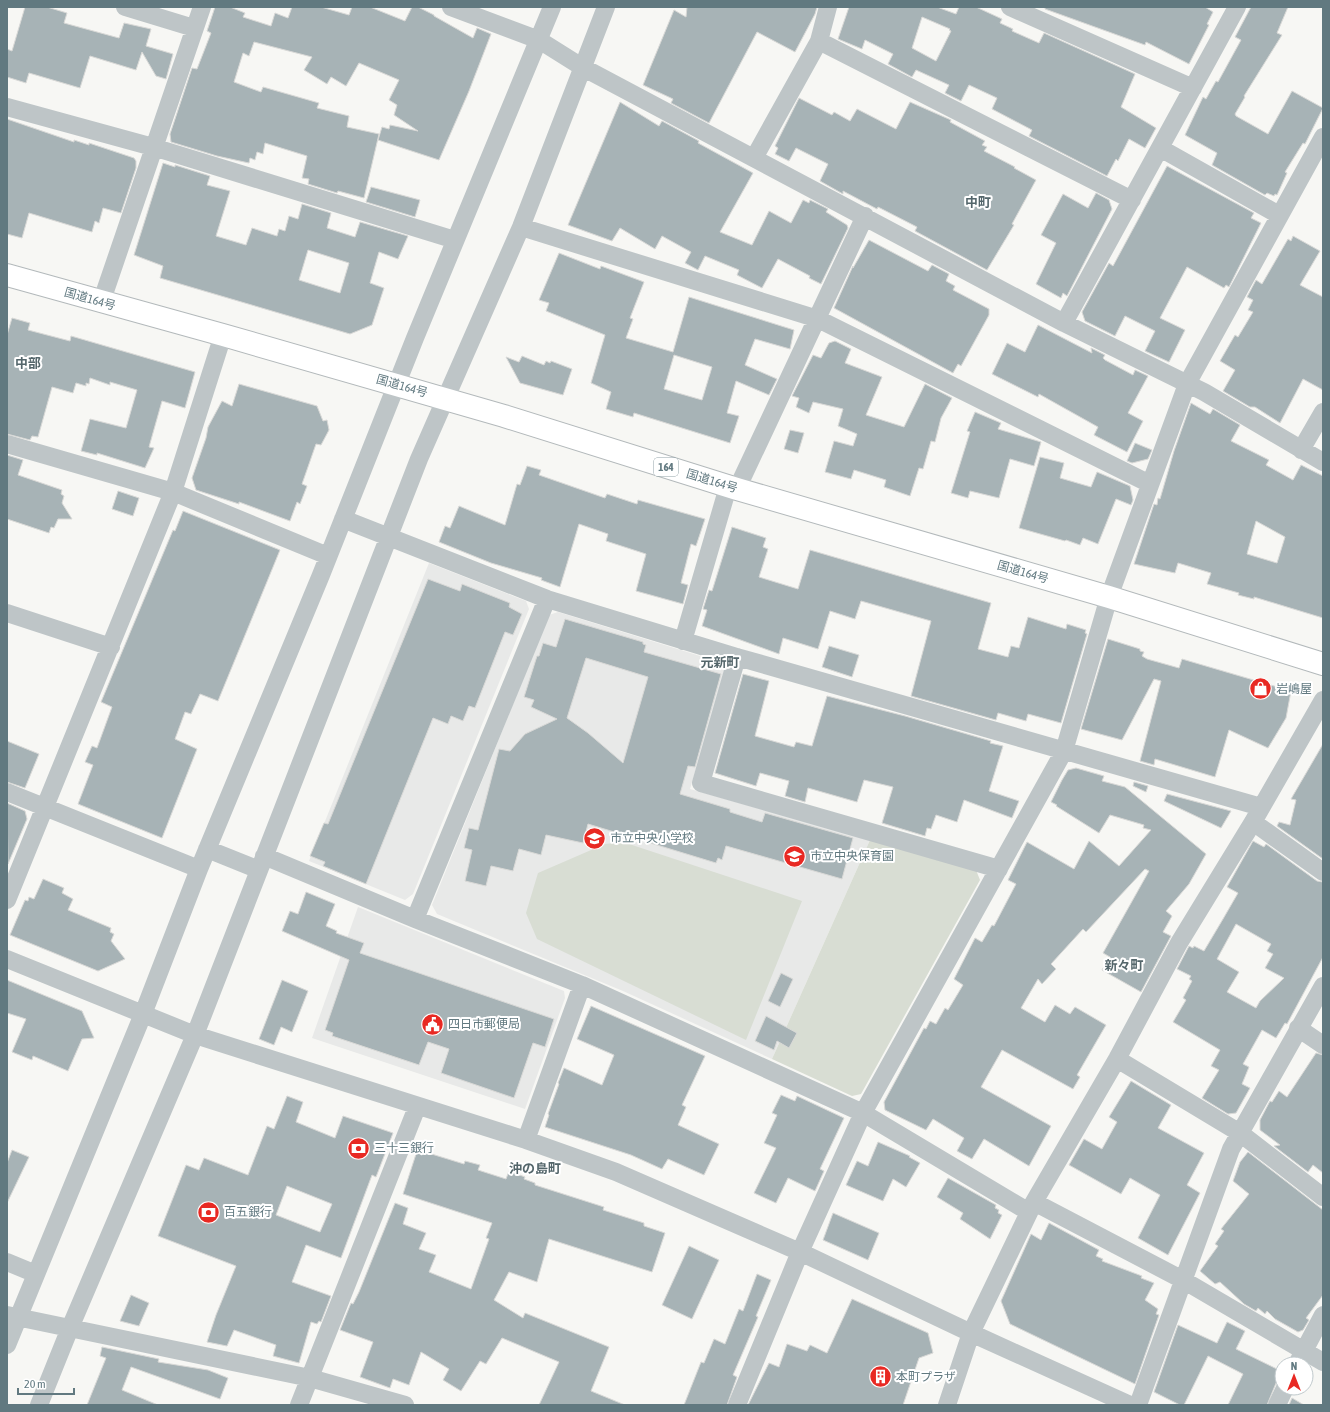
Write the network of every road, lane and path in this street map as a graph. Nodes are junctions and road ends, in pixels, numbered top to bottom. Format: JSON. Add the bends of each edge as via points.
{"nodes":[{"id":1,"x":125,"y":7,"type":"edge"},
{"id":2,"x":202,"y":7,"type":"edge"},
{"id":3,"x":451,"y":7,"type":"edge"},
{"id":4,"x":552,"y":7,"type":"edge"},
{"id":5,"x":606,"y":7,"type":"edge"},
{"id":6,"x":828,"y":7,"type":"edge"},
{"id":7,"x":1010,"y":7,"type":"edge"},
{"id":8,"x":1237,"y":7,"type":"edge"},
{"id":9,"x":194,"y":28,"type":"junction"},
{"id":10,"x":539,"y":40,"type":"junction"},
{"id":11,"x":819,"y":41,"type":"junction"},
{"id":12,"x":582,"y":67,"type":"junction"},
{"id":13,"x":1193,"y":88,"type":"junction"},
{"id":14,"x":7,"y":107,"type":"edge"},
{"id":15,"x":1323,"y":137,"type":"edge"},
{"id":16,"x":153,"y":147,"type":"junction"},
{"id":17,"x":1160,"y":148,"type":"junction"},
{"id":18,"x":754,"y":158,"type":"junction"},
{"id":19,"x":1316,"y":165,"type":"edge"},
{"id":20,"x":1132,"y":200,"type":"junction"},
{"id":21,"x":1280,"y":215,"type":"junction"},
{"id":22,"x":865,"y":216,"type":"junction"},
{"id":23,"x":521,"y":227,"type":"junction"},
{"id":24,"x":455,"y":240,"type":"junction"},
{"id":25,"x":7,"y":275,"type":"edge"},
{"id":26,"x":101,"y":303,"type":"junction"},
{"id":27,"x":818,"y":319,"type":"junction"},
{"id":28,"x":1064,"y":323,"type":"junction"},
{"id":29,"x":223,"y":335,"type":"junction"},
{"id":30,"x":1187,"y":384,"type":"junction"},
{"id":31,"x":396,"y":385,"type":"junction"},
{"id":32,"x":446,"y":399,"type":"junction"},
{"id":33,"x":1323,"y":412,"type":"edge"},
{"id":34,"x":7,"y":444,"type":"edge"},
{"id":35,"x":1301,"y":450,"type":"junction"},
{"id":36,"x":1323,"y":462,"type":"edge"},
{"id":37,"x":1150,"y":484,"type":"junction"},
{"id":38,"x":733,"y":488,"type":"junction"},
{"id":39,"x":172,"y":492,"type":"junction"},
{"id":40,"x":343,"y":519,"type":"junction"},
{"id":41,"x":389,"y":537,"type":"junction"},
{"id":42,"x":328,"y":556,"type":"junction"},
{"id":43,"x":1109,"y":597,"type":"junction"},
{"id":44,"x":547,"y":599,"type":"junction"},
{"id":45,"x":7,"y":613,"type":"edge"},
{"id":46,"x":683,"y":641,"type":"junction"},
{"id":47,"x":111,"y":647,"type":"junction"},
{"id":48,"x":737,"y":657,"type":"junction"},
{"id":49,"x":1323,"y":664,"type":"edge"},
{"id":50,"x":1323,"y":700,"type":"edge"},
{"id":51,"x":1064,"y":751,"type":"junction"},
{"id":52,"x":7,"y":792,"type":"edge"},
{"id":53,"x":45,"y":807,"type":"junction"},
{"id":54,"x":1257,"y":815,"type":"junction"},
{"id":55,"x":207,"y":849,"type":"junction"},
{"id":56,"x":262,"y":863,"type":"junction"},
{"id":57,"x":199,"y":869,"type":"junction"},
{"id":58,"x":999,"y":869,"type":"junction"},
{"id":59,"x":1323,"y":872,"type":"edge"},
{"id":60,"x":7,"y":900,"type":"edge"},
{"id":61,"x":415,"y":919,"type":"junction"},
{"id":62,"x":7,"y":958,"type":"edge"},
{"id":63,"x":582,"y":985,"type":"junction"},
{"id":64,"x":1323,"y":986,"type":"edge"},
{"id":65,"x":143,"y":1014,"type":"junction"},
{"id":66,"x":1298,"y":1028,"type":"junction"},
{"id":67,"x":195,"y":1035,"type":"junction"},
{"id":68,"x":1323,"y":1045,"type":"edge"},
{"id":69,"x":1117,"y":1059,"type":"junction"},
{"id":70,"x":417,"y":1107,"type":"junction"},
{"id":71,"x":863,"y":1113,"type":"junction"},
{"id":72,"x":1240,"y":1133,"type":"junction"},
{"id":73,"x":526,"y":1140,"type":"junction"},
{"id":74,"x":1323,"y":1197,"type":"edge"},
{"id":75,"x":1032,"y":1207,"type":"junction"},
{"id":76,"x":800,"y":1252,"type":"junction"},
{"id":77,"x":7,"y":1262,"type":"edge"},
{"id":78,"x":36,"y":1274,"type":"junction"},
{"id":79,"x":1184,"y":1280,"type":"junction"},
{"id":80,"x":12,"y":1316,"type":"edge"},
{"id":81,"x":1323,"y":1316,"type":"edge"},
{"id":82,"x":70,"y":1328,"type":"junction"},
{"id":83,"x":971,"y":1333,"type":"junction"},
{"id":84,"x":7,"y":1345,"type":"edge"},
{"id":85,"x":1298,"y":1356,"type":"edge"},
{"id":86,"x":1302,"y":1356,"type":"edge"},
{"id":87,"x":310,"y":1378,"type":"junction"},
{"id":88,"x":39,"y":1405,"type":"edge"},
{"id":89,"x":299,"y":1405,"type":"edge"},
{"id":90,"x":405,"y":1405,"type":"edge"},
{"id":91,"x":737,"y":1405,"type":"edge"},
{"id":92,"x":946,"y":1405,"type":"edge"},
{"id":93,"x":1130,"y":1405,"type":"edge"},
{"id":94,"x":1138,"y":1405,"type":"edge"}],
"edges":[{"from":1,"to":9,"type":"street"},
{"from":2,"to":9,"type":"street"},
{"from":3,"to":10,"type":"street"},
{"from":4,"to":10,"type":"street"},
{"from":5,"to":12,"type":"street"},
{"from":6,"to":11,"type":"street"},
{"from":7,"to":13,"type":"street"},
{"from":8,"to":13,"type":"street"},
{"from":9,"to":16,"type":"street"},
{"from":10,"to":12,"type":"street"},
{"from":10,"to":24,"type":"street"},
{"from":11,"to":18,"type":"street"},
{"from":11,"to":20,"type":"street"},
{"from":12,"to":18,"type":"street"},
{"from":12,"to":23,"type":"street"},
{"from":13,"to":17,"type":"street"},
{"from":14,"to":16,"type":"street"},
{"from":15,"to":19,"type":"street"},
{"from":16,"to":24,"type":"street"},
{"from":16,"to":26,"type":"street"},
{"from":17,"to":20,"type":"street"},
{"from":17,"to":21,"type":"street"},
{"from":18,"to":22,"type":"street"},
{"from":19,"to":21,"type":"street"},
{"from":20,"to":28,"type":"street"},
{"from":21,"to":30,"type":"street"},
{"from":22,"to":27,"type":"street"},
{"from":22,"to":28,"type":"street"},
{"from":23,"to":27,"type":"street"},
{"from":23,"to":32,"type":"street"},
{"from":24,"to":31,"type":"street"},
{"from":25,"to":26,"type":"highway","name":"国道164号","number":"164"},
{"from":26,"to":29,"type":"highway","name":"国道164号","number":"164"},
{"from":27,"to":37,"type":"street"},
{"from":27,"to":38,"type":"street"},
{"from":28,"to":30,"type":"street"},
{"from":29,"to":31,"type":"highway","name":"国道164号","number":"164"},
{"from":29,"to":39,"type":"street"},
{"from":30,"to":35,"type":"street"},
{"from":30,"to":37,"type":"street"},
{"from":31,"to":32,"type":"highway","name":"国道164号","number":"164"},
{"from":31,"to":40,"type":"street"},
{"from":32,"to":38,"type":"highway","name":"国道164号","number":"164"},
{"from":32,"to":41,"type":"street"},
{"from":33,"to":35,"type":"street"},
{"from":34,"to":39,"type":"street"},
{"from":35,"to":36,"type":"street"},
{"from":37,"to":43,"type":"street"},
{"from":38,"to":43,"type":"highway","name":"国道164号","number":"164"},
{"from":38,"to":46,"type":"street"},
{"from":39,"to":42,"type":"street"},
{"from":39,"to":47,"type":"street"},
{"from":40,"to":41,"type":"street"},
{"from":40,"to":42,"type":"street"},
{"from":41,"to":44,"type":"street"},
{"from":41,"to":56,"type":"street"},
{"from":42,"to":55,"type":"street"},
{"from":43,"to":49,"type":"highway","name":"国道164号","number":"164"},
{"from":43,"to":51,"type":"street"},
{"from":44,"to":46,"type":"street"},
{"from":44,"to":61,"type":"street"},
{"from":45,"to":47,"type":"street"},
{"from":46,"to":48,"type":"street"},
{"from":47,"to":53,"type":"street"},
{"from":48,"to":51,"type":"street"},
{"from":48,"to":58,"type":"street","via":[[701,783]]},
{"from":50,"to":54,"type":"street"},
{"from":51,"to":54,"type":"street"},
{"from":51,"to":58,"type":"street"},
{"from":52,"to":53,"type":"street"},
{"from":53,"to":57,"type":"street"},
{"from":53,"to":60,"type":"street"},
{"from":54,"to":59,"type":"street"},
{"from":54,"to":69,"type":"street","via":[[1179,943]]},
{"from":55,"to":56,"type":"street"},
{"from":55,"to":57,"type":"street"},
{"from":56,"to":61,"type":"street"},
{"from":56,"to":67,"type":"street"},
{"from":57,"to":65,"type":"street"},
{"from":58,"to":71,"type":"street"},
{"from":61,"to":63,"type":"street"},
{"from":62,"to":65,"type":"street"},
{"from":63,"to":71,"type":"street"},
{"from":63,"to":73,"type":"street"},
{"from":64,"to":66,"type":"street"},
{"from":65,"to":67,"type":"street"},
{"from":65,"to":78,"type":"street"},
{"from":66,"to":68,"type":"street"},
{"from":66,"to":72,"type":"street"},
{"from":67,"to":70,"type":"street"},
{"from":67,"to":82,"type":"street"},
{"from":69,"to":72,"type":"street"},
{"from":69,"to":75,"type":"street"},
{"from":70,"to":73,"type":"street"},
{"from":70,"to":87,"type":"street"},
{"from":71,"to":75,"type":"street"},
{"from":71,"to":76,"type":"street"},
{"from":72,"to":74,"type":"street"},
{"from":72,"to":79,"type":"street","via":[[1231,1149]]},
{"from":73,"to":76,"type":"street","via":[[616,1172]]},
{"from":75,"to":79,"type":"street"},
{"from":75,"to":83,"type":"street"},
{"from":76,"to":83,"type":"street"},
{"from":76,"to":91,"type":"street"},
{"from":77,"to":78,"type":"street"},
{"from":78,"to":80,"type":"street"},
{"from":79,"to":85,"type":"street"},
{"from":79,"to":94,"type":"street"},
{"from":80,"to":82,"type":"street"},
{"from":80,"to":84,"type":"street"},
{"from":81,"to":86,"type":"street"},
{"from":82,"to":87,"type":"street"},
{"from":82,"to":88,"type":"street"},
{"from":83,"to":92,"type":"street"},
{"from":83,"to":93,"type":"street"},
{"from":87,"to":89,"type":"street"},
{"from":87,"to":90,"type":"street"}]}
